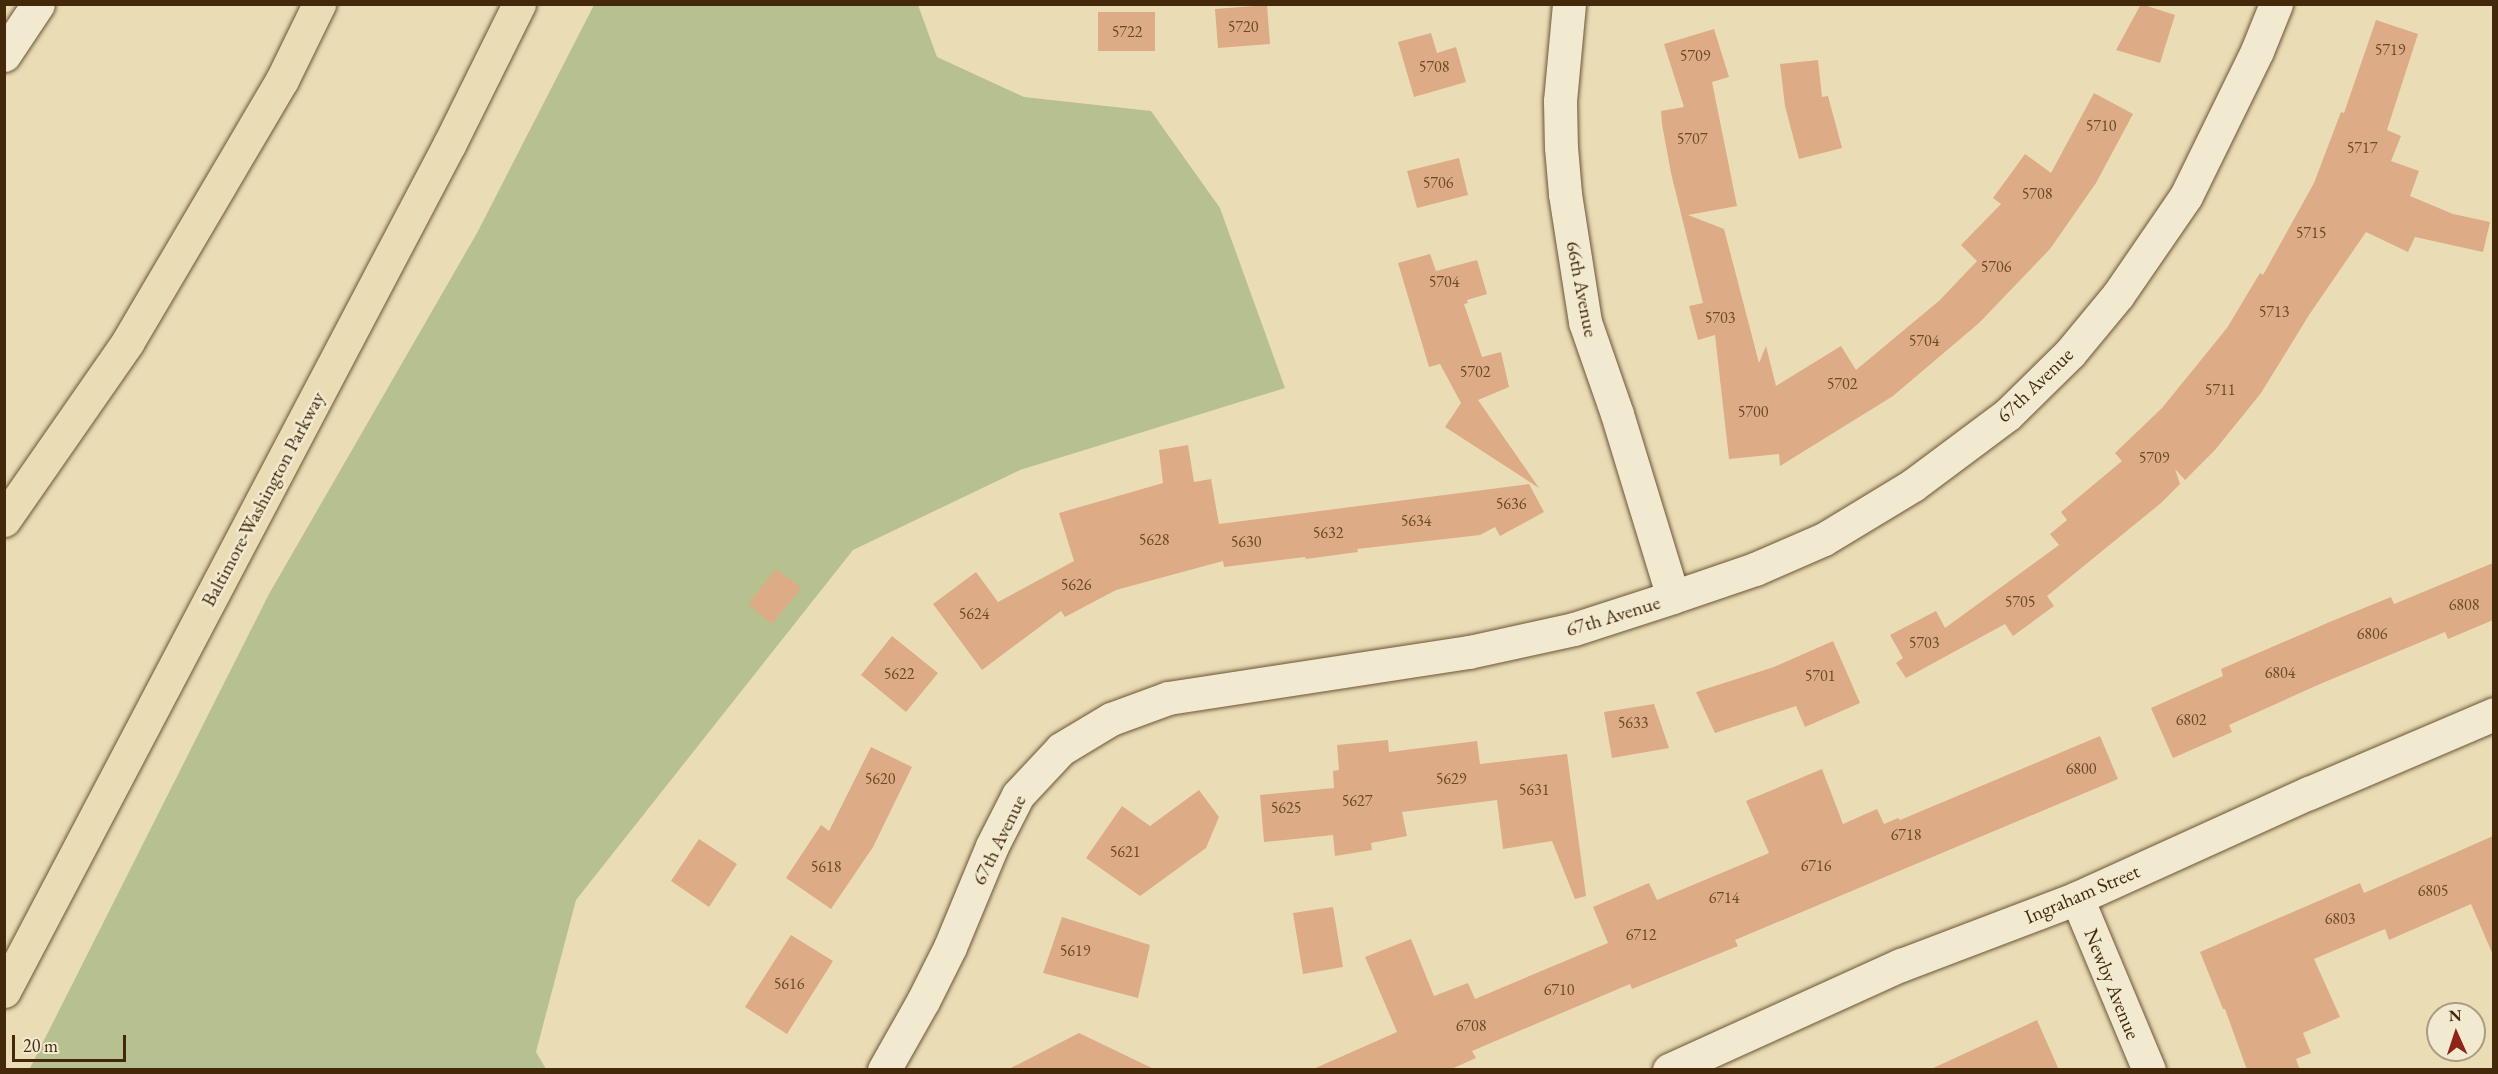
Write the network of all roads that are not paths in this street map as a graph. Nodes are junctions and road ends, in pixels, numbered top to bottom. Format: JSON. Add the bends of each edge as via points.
{"nodes":[{"id":1,"x":38,"y":4,"type":"edge"},
{"id":2,"x":319,"y":4,"type":"edge"},
{"id":3,"x":519,"y":4,"type":"edge"},
{"id":4,"x":1569,"y":4,"type":"edge"},
{"id":5,"x":2276,"y":4,"type":"edge"},
{"id":6,"x":4,"y":55,"type":"edge"},
{"id":7,"x":4,"y":520,"type":"edge"},
{"id":8,"x":1673,"y":597,"type":"junction"},
{"id":9,"x":2493,"y":714,"type":"edge"},
{"id":10,"x":2077,"y":898,"type":"junction"},
{"id":11,"x":4,"y":991,"type":"edge"},
{"id":12,"x":884,"y":1070,"type":"edge"},
{"id":13,"x":1669,"y":1070,"type":"edge"},
{"id":14,"x":2149,"y":1070,"type":"edge"}],
"edges":[{"from":1,"to":6,"type":"street"},
{"from":2,"to":7,"type":"highway","via":[[282,80],[127,343]]},
{"from":3,"to":11,"type":"highway","name":"Baltimore-Washington Parkway","via":[[450,143]]},
{"from":4,"to":8,"type":"street","name":"66th Avenue","via":[[1560,101],[1561,147],[1586,322]]},
{"from":5,"to":8,"type":"street","name":"67th Avenue","via":[[2186,196],[2118,295],[2070,353],[2007,415],[1912,485],[1824,538],[1755,569]]},
{"from":8,"to":12,"type":"street","name":"67th Avenue","via":[[1574,629],[1469,652],[1168,698],[1111,720],[1061,748],[1018,795],[950,947]]},
{"from":9,"to":10,"type":"street","name":"Ingraham Street"},
{"from":10,"to":13,"type":"street","name":"Ingraham Street","via":[[1901,965]]},
{"from":10,"to":14,"type":"street","name":"Newby Avenue"}]}
